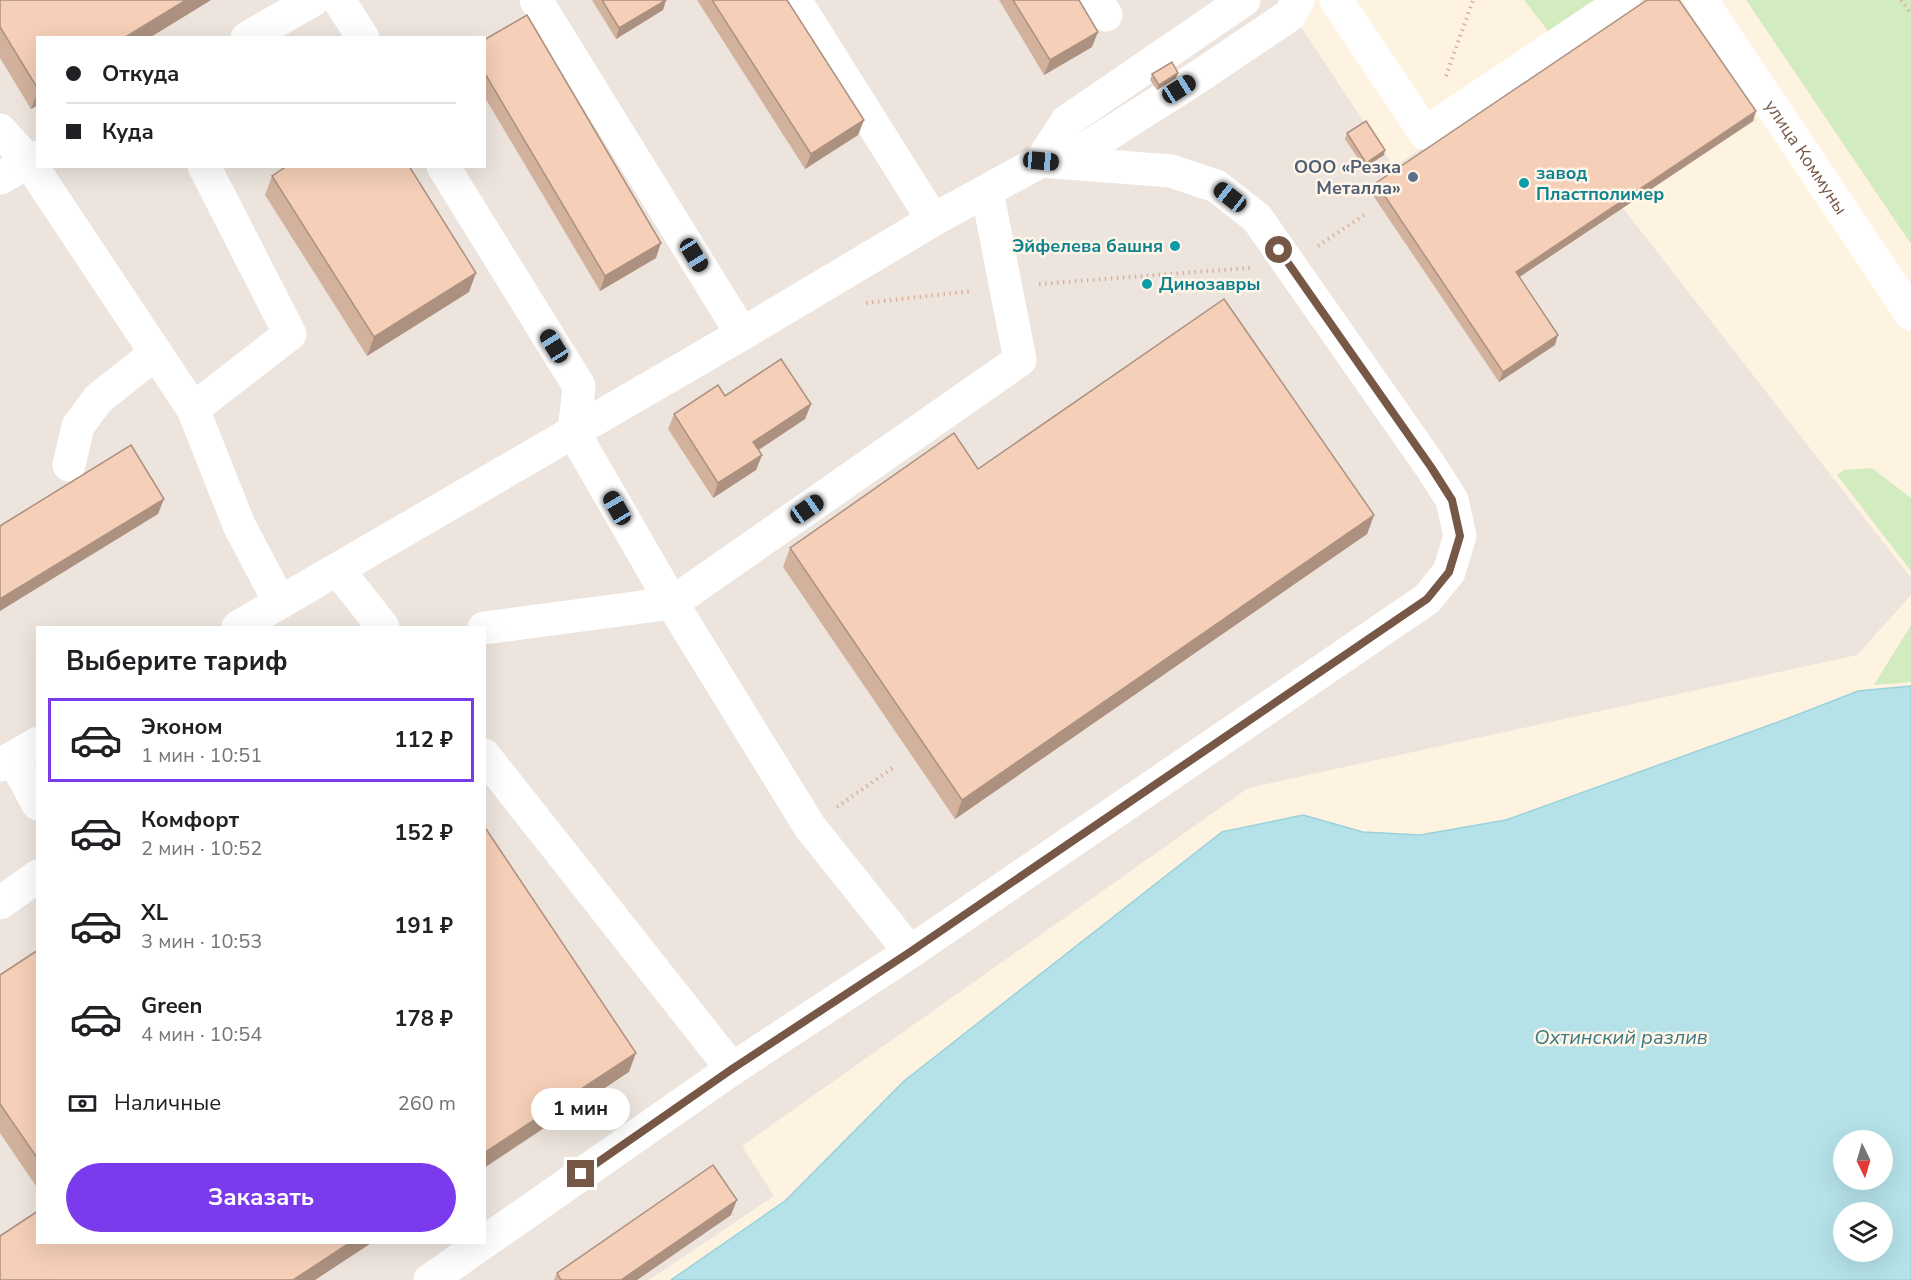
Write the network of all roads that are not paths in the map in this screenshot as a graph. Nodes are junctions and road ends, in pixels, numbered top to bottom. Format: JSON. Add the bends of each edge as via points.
{"nodes":[{"id":1,"x":313,"y":0,"type":"edge"},
{"id":2,"x":339,"y":0,"type":"edge"},
{"id":3,"x":537,"y":0,"type":"edge"},
{"id":4,"x":795,"y":0,"type":"edge"},
{"id":5,"x":1244,"y":0,"type":"edge"},
{"id":6,"x":1298,"y":0,"type":"edge"},
{"id":7,"x":1336,"y":0,"type":"edge"},
{"id":8,"x":1624,"y":0,"type":"edge"},
{"id":9,"x":1701,"y":0,"type":"edge"},
{"id":10,"x":250,"y":36,"type":"edge"},
{"id":11,"x":362,"y":36,"type":"edge"},
{"id":12,"x":0,"y":130,"type":"edge"},
{"id":13,"x":33,"y":159,"type":"edge"},
{"id":14,"x":1041,"y":161,"type":"junction"},
{"id":15,"x":39,"y":168,"type":"edge"},
{"id":16,"x":205,"y":168,"type":"edge"},
{"id":17,"x":444,"y":168,"type":"edge"},
{"id":18,"x":0,"y":177,"type":"edge"},
{"id":19,"x":987,"y":191,"type":"junction"},
{"id":20,"x":933,"y":220,"type":"junction"},
{"id":21,"x":1911,"y":314,"type":"edge"},
{"id":22,"x":742,"y":334,"type":"junction"},
{"id":23,"x":156,"y":353,"type":"junction"},
{"id":24,"x":193,"y":409,"type":"junction"},
{"id":25,"x":574,"y":433,"type":"junction"},
{"id":26,"x":69,"y":465,"type":"dead end"},
{"id":27,"x":338,"y":570,"type":"junction"},
{"id":28,"x":280,"y":603,"type":"junction"},
{"id":29,"x":672,"y":603,"type":"junction"},
{"id":30,"x":240,"y":626,"type":"edge"},
{"id":31,"x":382,"y":626,"type":"edge"},
{"id":32,"x":486,"y":628,"type":"edge"},
{"id":33,"x":17,"y":756,"type":"edge"},
{"id":34,"x":486,"y":758,"type":"edge"},
{"id":35,"x":36,"y":799,"type":"edge"},
{"id":36,"x":36,"y":877,"type":"edge"},
{"id":37,"x":0,"y":903,"type":"edge"},
{"id":38,"x":910,"y":952,"type":"junction"},
{"id":39,"x":732,"y":1069,"type":"junction"},
{"id":40,"x":486,"y":1241,"type":"edge"},
{"id":41,"x":482,"y":1244,"type":"edge"},
{"id":42,"x":430,"y":1280,"type":"edge"}],
"edges":[{"from":1,"to":10,"type":"street"},
{"from":2,"to":11,"type":"street"},
{"from":3,"to":22,"type":"street"},
{"from":4,"to":20,"type":"street"},
{"from":5,"to":14,"type":"street","via":[[1067,121]]},
{"from":6,"to":14,"type":"street","via":[[1290,15],[1085,149]]},
{"from":7,"to":8,"type":"street","via":[[1425,133]]},
{"from":9,"to":21,"type":"street","name":"улица Коммуны"},
{"from":12,"to":13,"type":"street"},
{"from":13,"to":18,"type":"street"},
{"from":14,"to":19,"type":"street"},
{"from":14,"to":38,"type":"street","via":[[1171,171],[1216,186],[1257,218],[1431,467],[1452,500],[1460,536],[1449,572],[1427,599]]},
{"from":15,"to":23,"type":"street"},
{"from":16,"to":24,"type":"street","via":[[290,334]]},
{"from":17,"to":25,"type":"street","via":[[579,386]]},
{"from":19,"to":20,"type":"street"},
{"from":19,"to":29,"type":"street","via":[[1020,360]]},
{"from":20,"to":22,"type":"street"},
{"from":22,"to":25,"type":"street"},
{"from":23,"to":24,"type":"street"},
{"from":23,"to":26,"type":"street","via":[[98,399],[78,426]]},
{"from":24,"to":28,"type":"street","via":[[239,525]]},
{"from":25,"to":27,"type":"street"},
{"from":25,"to":29,"type":"street"},
{"from":27,"to":28,"type":"street"},
{"from":27,"to":31,"type":"street"},
{"from":28,"to":30,"type":"street"},
{"from":29,"to":32,"type":"street"},
{"from":29,"to":38,"type":"street","via":[[810,827]]},
{"from":33,"to":35,"type":"street"},
{"from":34,"to":39,"type":"street"},
{"from":36,"to":37,"type":"street"},
{"from":38,"to":39,"type":"street"},
{"from":39,"to":40,"type":"street"},
{"from":41,"to":42,"type":"street"}]}
